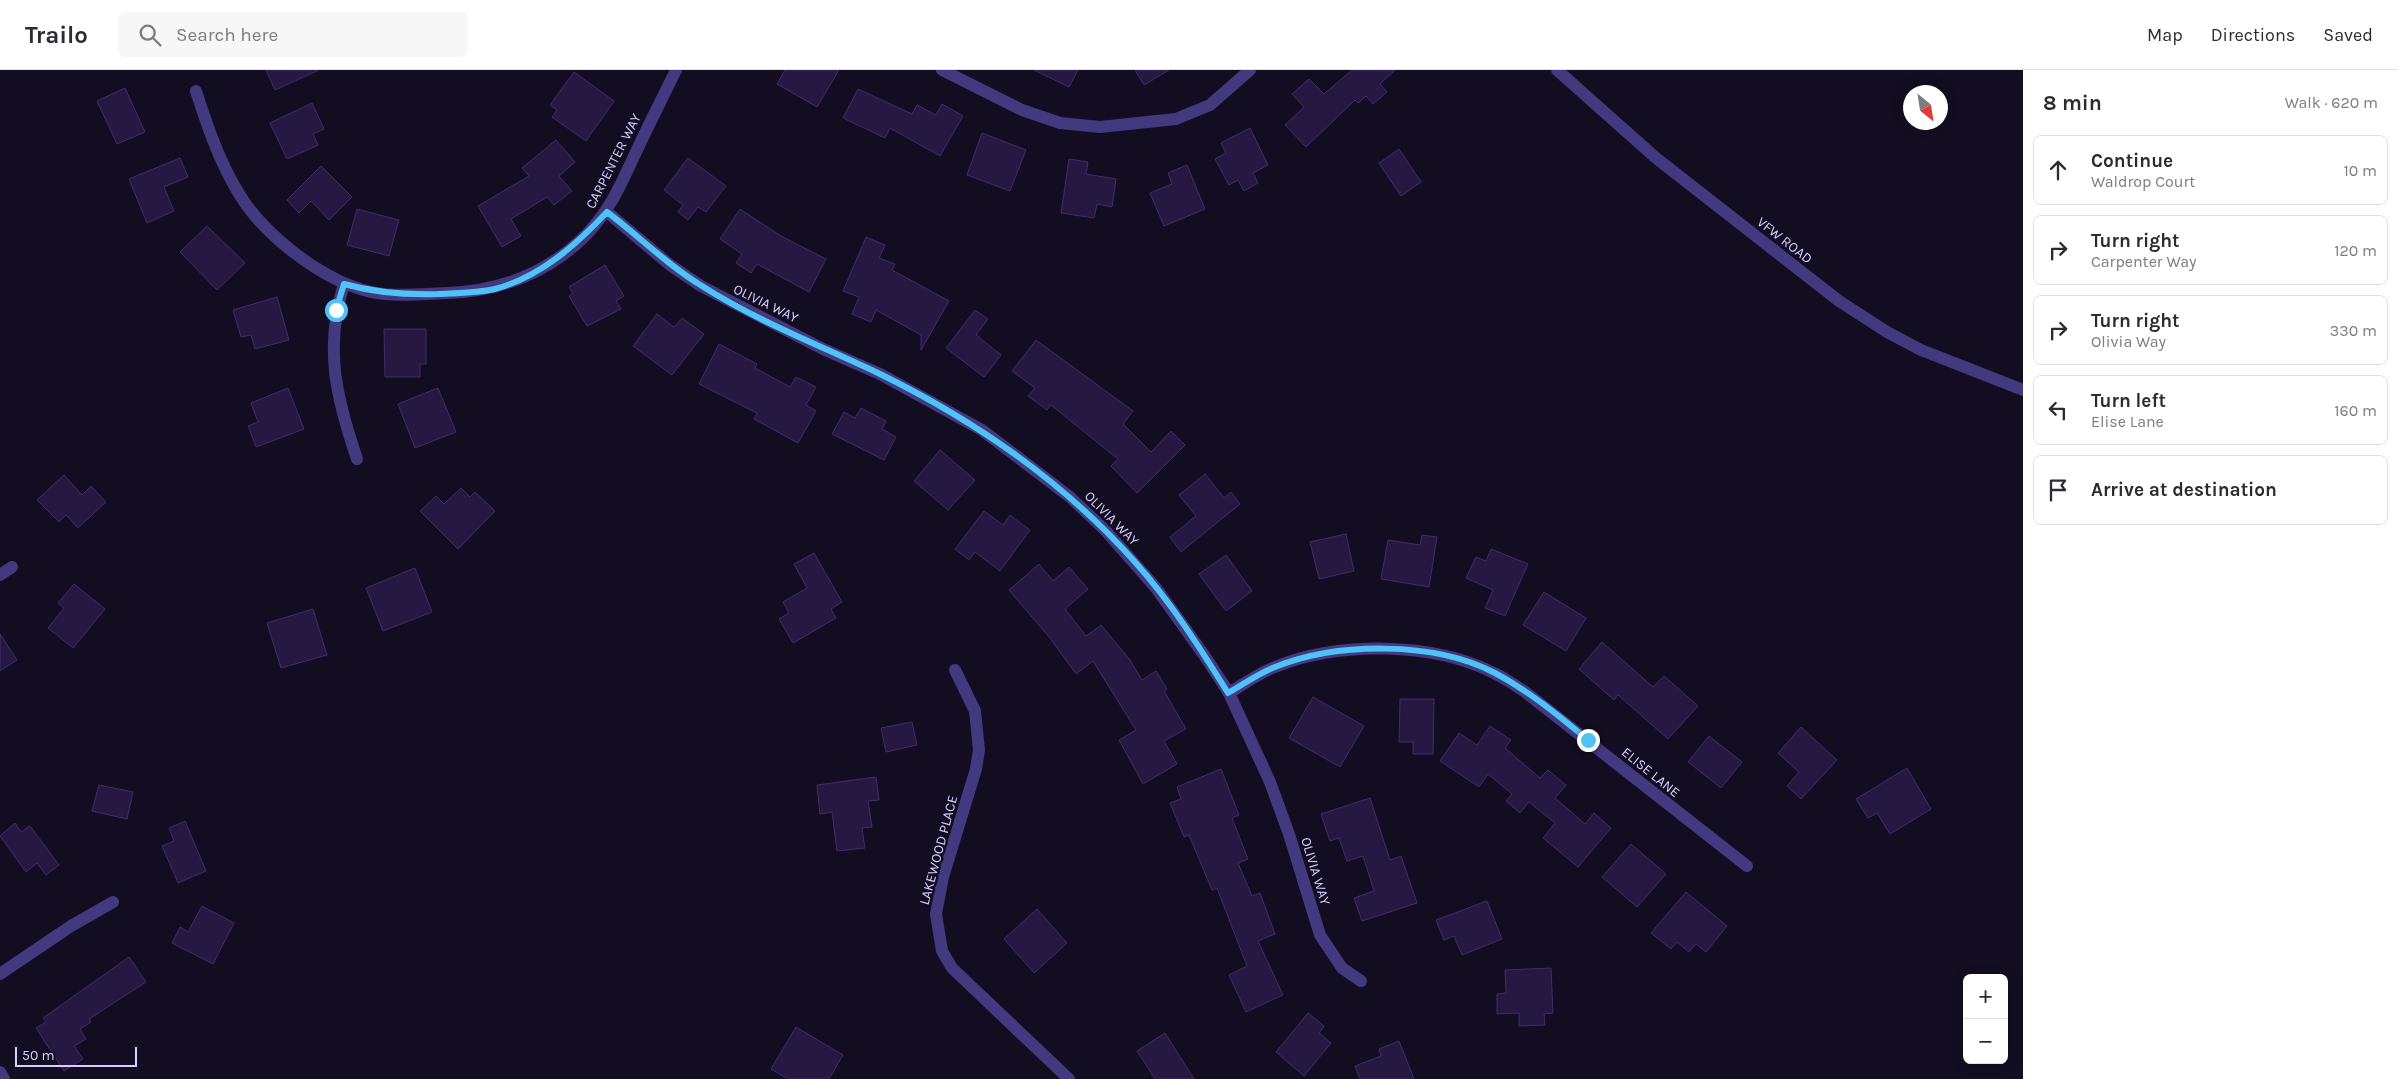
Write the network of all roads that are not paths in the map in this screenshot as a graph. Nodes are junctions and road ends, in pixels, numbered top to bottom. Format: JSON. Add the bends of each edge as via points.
{"nodes":[{"id":1,"x":942,"y":70,"type":"edge"},
{"id":2,"x":1250,"y":70,"type":"edge"},
{"id":3,"x":1557,"y":70,"type":"edge"},
{"id":4,"x":674,"y":71,"type":"edge"},
{"id":5,"x":196,"y":91,"type":"dead end"},
{"id":6,"x":607,"y":212,"type":"junction"},
{"id":7,"x":344,"y":284,"type":"junction"},
{"id":8,"x":2023,"y":390,"type":"edge"},
{"id":9,"x":357,"y":459,"type":"dead end"},
{"id":10,"x":12,"y":567,"type":"dead end"},
{"id":11,"x":0,"y":575,"type":"edge"},
{"id":12,"x":956,"y":670,"type":"dead end"},
{"id":13,"x":1228,"y":693,"type":"junction"},
{"id":14,"x":1747,"y":866,"type":"dead end"},
{"id":15,"x":113,"y":902,"type":"dead end"},
{"id":16,"x":0,"y":974,"type":"edge"},
{"id":17,"x":1361,"y":981,"type":"dead end"},
{"id":18,"x":0,"y":1072,"type":"edge"},
{"id":19,"x":4,"y":1079,"type":"edge"},
{"id":20,"x":1069,"y":1079,"type":"edge"}],
"edges":[{"from":1,"to":2,"type":"street","via":[[1022,110],[1060,123],[1100,127],[1176,119],[1210,105]]},
{"from":3,"to":8,"type":"street","name":"VFW ROAD","via":[[1656,158],[1840,301],[1921,350]]},
{"from":4,"to":6,"type":"street","name":"CARPENTER WAY"},
{"from":5,"to":7,"type":"street","name":"CARPENTER WAY","via":[[206,122],[238,193],[281,242]]},
{"from":6,"to":7,"type":"street","name":"CARPENTER WAY","via":[[558,258],[495,289],[412,295],[372,292]]},
{"from":6,"to":13,"type":"street","name":"OLIVIA WAY","via":[[670,265],[701,286],[938,405],[982,430],[1034,468],[1087,513],[1136,563],[1182,623]]},
{"from":7,"to":9,"type":"street","via":[[332,341],[339,402]]},
{"from":10,"to":11,"type":"street"},
{"from":12,"to":20,"type":"street","name":"LAKEWOOD PLACE","via":[[975,711],[979,750],[943,877],[936,914],[942,951],[952,968]]},
{"from":13,"to":14,"type":"street","name":"ELISE LANE","via":[[1275,667],[1336,650],[1417,651],[1472,664],[1524,691]]},
{"from":13,"to":17,"type":"street","name":"OLIVIA WAY","via":[[1270,782],[1320,935],[1342,968]]},
{"from":15,"to":16,"type":"street"},
{"from":18,"to":19,"type":"street"}]}
